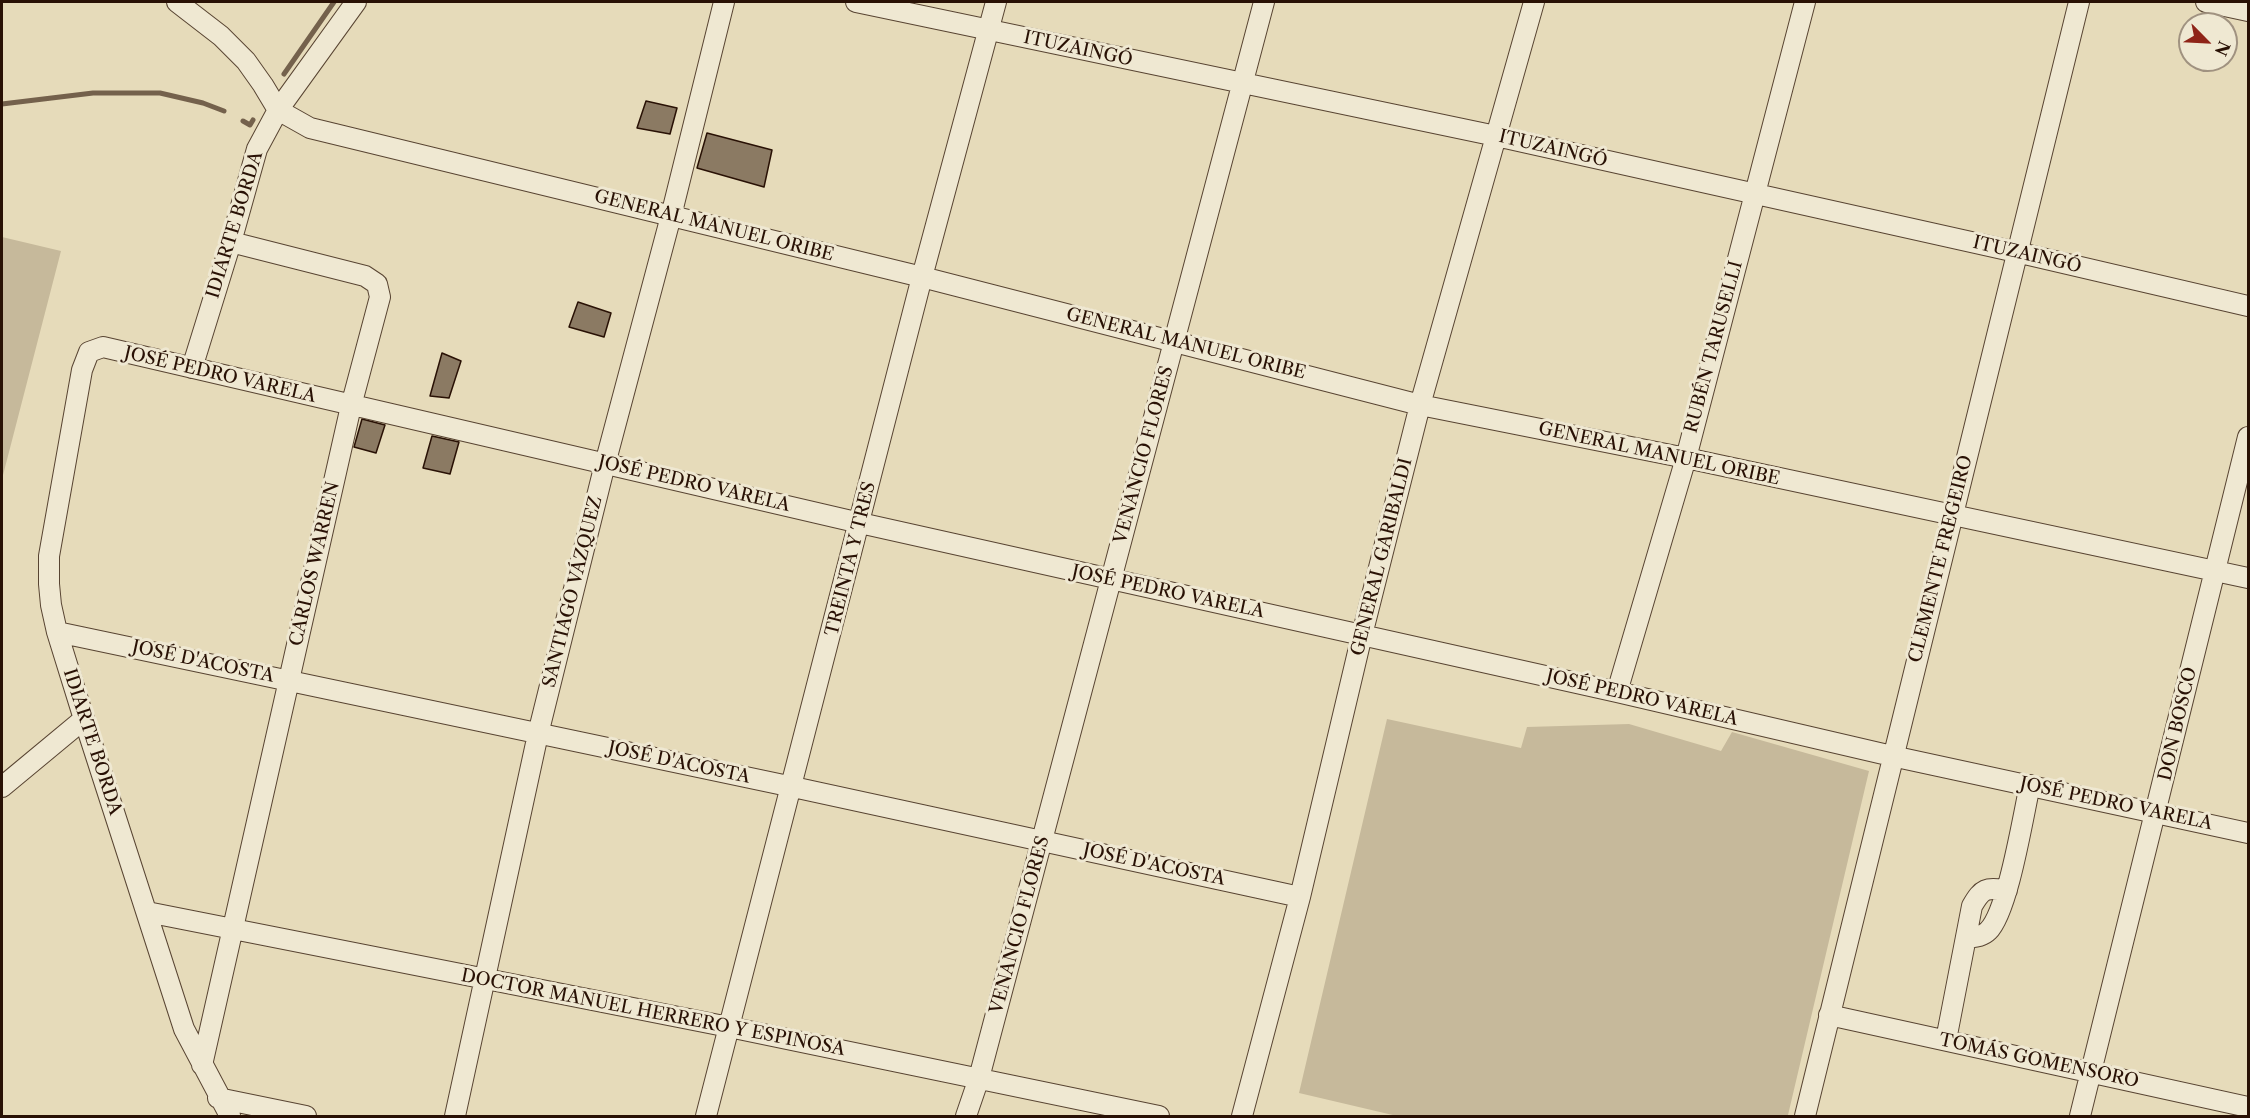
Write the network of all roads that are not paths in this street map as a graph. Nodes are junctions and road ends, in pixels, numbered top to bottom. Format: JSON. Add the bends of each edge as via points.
{"nodes":[{"id":1,"x":177,"y":2,"type":"edge"},
{"id":2,"x":356,"y":2,"type":"edge"},
{"id":3,"x":724,"y":2,"type":"edge"},
{"id":4,"x":856,"y":2,"type":"edge"},
{"id":5,"x":996,"y":2,"type":"edge"},
{"id":6,"x":1264,"y":2,"type":"edge"},
{"id":7,"x":1534,"y":2,"type":"edge"},
{"id":8,"x":1805,"y":2,"type":"edge"},
{"id":9,"x":2079,"y":2,"type":"edge"},
{"id":10,"x":2206,"y":2,"type":"edge"},
{"id":11,"x":2248,"y":11,"type":"edge"},
{"id":12,"x":988,"y":30,"type":"junction"},
{"id":13,"x":1243,"y":83,"type":"junction"},
{"id":14,"x":278,"y":110,"type":"junction"},
{"id":15,"x":1496,"y":136,"type":"junction"},
{"id":16,"x":1754,"y":195,"type":"junction"},
{"id":17,"x":671,"y":216,"type":"junction"},
{"id":18,"x":231,"y":242,"type":"junction"},
{"id":19,"x":2016,"y":252,"type":"junction"},
{"id":20,"x":922,"y":277,"type":"junction"},
{"id":21,"x":2248,"y":306,"type":"edge"},
{"id":22,"x":1174,"y":341,"type":"junction"},
{"id":23,"x":89,"y":352,"type":"joint"},
{"id":24,"x":192,"y":368,"type":"junction"},
{"id":25,"x":1420,"y":405,"type":"junction"},
{"id":26,"x":351,"y":406,"type":"junction"},
{"id":27,"x":2248,"y":436,"type":"edge"},
{"id":28,"x":1686,"y":458,"type":"junction"},
{"id":29,"x":604,"y":464,"type":"junction"},
{"id":30,"x":1951,"y":516,"type":"junction"},
{"id":31,"x":860,"y":523,"type":"junction"},
{"id":32,"x":2214,"y":571,"type":"junction"},
{"id":33,"x":2248,"y":578,"type":"edge"},
{"id":34,"x":1112,"y":580,"type":"junction"},
{"id":35,"x":57,"y":632,"type":"junction"},
{"id":36,"x":1362,"y":634,"type":"junction"},
{"id":37,"x":289,"y":680,"type":"junction"},
{"id":38,"x":1617,"y":692,"type":"junction"},
{"id":39,"x":84,"y":719,"type":"junction"},
{"id":40,"x":538,"y":734,"type":"junction"},
{"id":41,"x":1892,"y":756,"type":"junction"},
{"id":42,"x":2030,"y":785,"type":"junction"},
{"id":43,"x":2,"y":787,"type":"edge"},
{"id":44,"x":793,"y":787,"type":"junction"},
{"id":45,"x":2157,"y":813,"type":"junction"},
{"id":46,"x":2248,"y":833,"type":"edge"},
{"id":47,"x":1042,"y":841,"type":"junction"},
{"id":48,"x":1300,"y":897,"type":"junction"},
{"id":49,"x":147,"y":912,"type":"junction"},
{"id":50,"x":233,"y":929,"type":"junction"},
{"id":51,"x":485,"y":980,"type":"junction"},
{"id":52,"x":1829,"y":1016,"type":"junction"},
{"id":53,"x":729,"y":1027,"type":"junction"},
{"id":54,"x":1946,"y":1040,"type":"junction"},
{"id":55,"x":202,"y":1065,"type":"junction"},
{"id":56,"x":2091,"y":1073,"type":"junction"},
{"id":57,"x":979,"y":1078,"type":"junction"},
{"id":58,"x":218,"y":1098,"type":"junction"},
{"id":59,"x":2248,"y":1107,"type":"edge"},
{"id":60,"x":230,"y":1116,"type":"edge"},
{"id":61,"x":306,"y":1116,"type":"edge"},
{"id":62,"x":455,"y":1116,"type":"edge"},
{"id":63,"x":706,"y":1116,"type":"edge"},
{"id":64,"x":966,"y":1116,"type":"edge"},
{"id":65,"x":1159,"y":1116,"type":"edge"},
{"id":66,"x":1242,"y":1116,"type":"edge"},
{"id":67,"x":1805,"y":1116,"type":"edge"},
{"id":68,"x":2080,"y":1116,"type":"edge"}],
"edges":[{"from":1,"to":14,"type":"street","name":"GENERAL MANUEL ORIBE","via":[[246,61]]},
{"from":2,"to":14,"type":"street","name":"IDIARTE BORDA"},
{"from":3,"to":17,"type":"street","name":"SANTIAGO VÁZQUEZ"},
{"from":4,"to":12,"type":"street","name":"ITUZAINGÓ"},
{"from":5,"to":12,"type":"street","name":"TREINTA Y TRES"},
{"from":6,"to":13,"type":"street","name":"VENANCIO FLORES"},
{"from":7,"to":15,"type":"street","name":"GENERAL GARIBALDI"},
{"from":8,"to":16,"type":"street","name":"RUBÉN TARUSELLI"},
{"from":9,"to":19,"type":"street","name":"CLEMENTE FREGEIRO"},
{"from":10,"to":11,"type":"street"},
{"from":12,"to":13,"type":"street","name":"ITUZAINGÓ"},
{"from":12,"to":20,"type":"street","name":"TREINTA Y TRES"},
{"from":13,"to":15,"type":"street","name":"ITUZAINGÓ"},
{"from":13,"to":22,"type":"street","name":"VENANCIO FLORES"},
{"from":14,"to":17,"type":"street","name":"GENERAL MANUEL ORIBE","via":[[310,128]]},
{"from":14,"to":18,"type":"street","name":"IDIARTE BORDA","via":[[257,149]]},
{"from":15,"to":16,"type":"street","name":"ITUZAINGÓ"},
{"from":15,"to":25,"type":"street","name":"GENERAL GARIBALDI"},
{"from":16,"to":19,"type":"street","name":"ITUZAINGÓ"},
{"from":16,"to":28,"type":"street","name":"RUBÉN TARUSELLI"},
{"from":17,"to":20,"type":"street","name":"GENERAL MANUEL ORIBE"},
{"from":17,"to":29,"type":"street","name":"SANTIAGO VÁZQUEZ"},
{"from":18,"to":24,"type":"street","name":"IDIARTE BORDA"},
{"from":18,"to":26,"type":"street","name":"CARLOS WARREN","via":[[365,276],[378,284],[380,297]]},
{"from":19,"to":21,"type":"street","name":"ITUZAINGÓ"},
{"from":19,"to":30,"type":"street","name":"CLEMENTE FREGEIRO"},
{"from":20,"to":22,"type":"street","name":"GENERAL MANUEL ORIBE"},
{"from":20,"to":31,"type":"street","name":"TREINTA Y TRES"},
{"from":22,"to":25,"type":"street","name":"GENERAL MANUEL ORIBE"},
{"from":22,"to":34,"type":"street","name":"VENANCIO FLORES"},
{"from":23,"to":24,"type":"street","name":"JOSÉ PEDRO VARELA","via":[[103,347]]},
{"from":23,"to":35,"type":"street","name":"IDIARTE BORDA","via":[[82,370],[49,556],[48,584]]},
{"from":24,"to":26,"type":"street","name":"JOSÉ PEDRO VARELA"},
{"from":25,"to":28,"type":"street","name":"GENERAL MANUEL ORIBE"},
{"from":25,"to":36,"type":"street","name":"GENERAL GARIBALDI"},
{"from":26,"to":29,"type":"street","name":"JOSÉ PEDRO VARELA"},
{"from":26,"to":37,"type":"street","name":"CARLOS WARREN"},
{"from":27,"to":32,"type":"street","name":"DON BOSCO"},
{"from":28,"to":30,"type":"street","name":"GENERAL MANUEL ORIBE"},
{"from":28,"to":38,"type":"street","name":"RUBÉN TARUSELLI"},
{"from":29,"to":31,"type":"street","name":"JOSÉ PEDRO VARELA"},
{"from":29,"to":40,"type":"street","name":"SANTIAGO VÁZQUEZ"},
{"from":30,"to":32,"type":"street","name":"GENERAL MANUEL ORIBE"},
{"from":30,"to":41,"type":"street","name":"CLEMENTE FREGEIRO"},
{"from":31,"to":34,"type":"street","name":"JOSÉ PEDRO VARELA"},
{"from":31,"to":44,"type":"street","name":"TREINTA Y TRES"},
{"from":32,"to":33,"type":"street","name":"GENERAL MANUEL ORIBE"},
{"from":32,"to":45,"type":"street","name":"DON BOSCO"},
{"from":34,"to":36,"type":"street","name":"JOSÉ PEDRO VARELA"},
{"from":34,"to":47,"type":"street","name":"VENANCIO FLORES"},
{"from":35,"to":37,"type":"street","name":"JOSÉ D'ACOSTA"},
{"from":35,"to":39,"type":"street","name":"IDIARTE BORDA"},
{"from":36,"to":38,"type":"street","name":"JOSÉ PEDRO VARELA"},
{"from":36,"to":48,"type":"street","name":"GENERAL GARIBALDI"},
{"from":37,"to":40,"type":"street","name":"JOSÉ D'ACOSTA"},
{"from":37,"to":50,"type":"street","name":"CARLOS WARREN"},
{"from":38,"to":41,"type":"street","name":"JOSÉ PEDRO VARELA"},
{"from":39,"to":43,"type":"street"},
{"from":39,"to":49,"type":"street","name":"IDIARTE BORDA"},
{"from":40,"to":44,"type":"street","name":"JOSÉ D'ACOSTA"},
{"from":40,"to":51,"type":"street","name":"SANTIAGO VÁZQUEZ"},
{"from":41,"to":42,"type":"street","name":"JOSÉ PEDRO VARELA"},
{"from":41,"to":52,"type":"street","name":"CLEMENTE FREGEIRO"},
{"from":42,"to":45,"type":"street","name":"JOSÉ PEDRO VARELA"},
{"from":42,"to":54,"type":"street","via":[[2007,890],[1988,888],[1972,906]]},
{"from":44,"to":47,"type":"street","name":"JOSÉ D'ACOSTA"},
{"from":44,"to":53,"type":"street","name":"TREINTA Y TRES"},
{"from":45,"to":46,"type":"street","name":"JOSÉ PEDRO VARELA"},
{"from":45,"to":56,"type":"street","name":"DON BOSCO"},
{"from":47,"to":48,"type":"street","name":"JOSÉ D'ACOSTA"},
{"from":47,"to":57,"type":"street","name":"VENANCIO FLORES"},
{"from":48,"to":66,"type":"street","name":"GENERAL GARIBALDI"},
{"from":49,"to":50,"type":"street","name":"DOCTOR MANUEL HERRERO Y ESPINOSA"},
{"from":49,"to":55,"type":"street","name":"IDIARTE BORDA","via":[[184,1029]]},
{"from":50,"to":51,"type":"street","name":"DOCTOR MANUEL HERRERO Y ESPINOSA"},
{"from":50,"to":55,"type":"street","name":"CARLOS WARREN"},
{"from":51,"to":53,"type":"street","name":"DOCTOR MANUEL HERRERO Y ESPINOSA"},
{"from":51,"to":62,"type":"street","name":"SANTIAGO VÁZQUEZ"},
{"from":52,"to":54,"type":"street","name":"TOMÁS GOMENSORO"},
{"from":52,"to":67,"type":"street","name":"CLEMENTE FREGEIRO"},
{"from":53,"to":57,"type":"street","name":"DOCTOR MANUEL HERRERO Y ESPINOSA"},
{"from":53,"to":63,"type":"street","name":"TREINTA Y TRES"},
{"from":54,"to":56,"type":"street","name":"TOMÁS GOMENSORO"},
{"from":55,"to":58,"type":"street","name":"IDIARTE BORDA"},
{"from":56,"to":59,"type":"street","name":"TOMÁS GOMENSORO"},
{"from":56,"to":68,"type":"street","name":"DON BOSCO"},
{"from":57,"to":64,"type":"street","name":"VENANCIO FLORES"},
{"from":57,"to":65,"type":"street","name":"DOCTOR MANUEL HERRERO Y ESPINOSA"},
{"from":58,"to":60,"type":"street","name":"IDIARTE BORDA"},
{"from":58,"to":61,"type":"street"}]}
